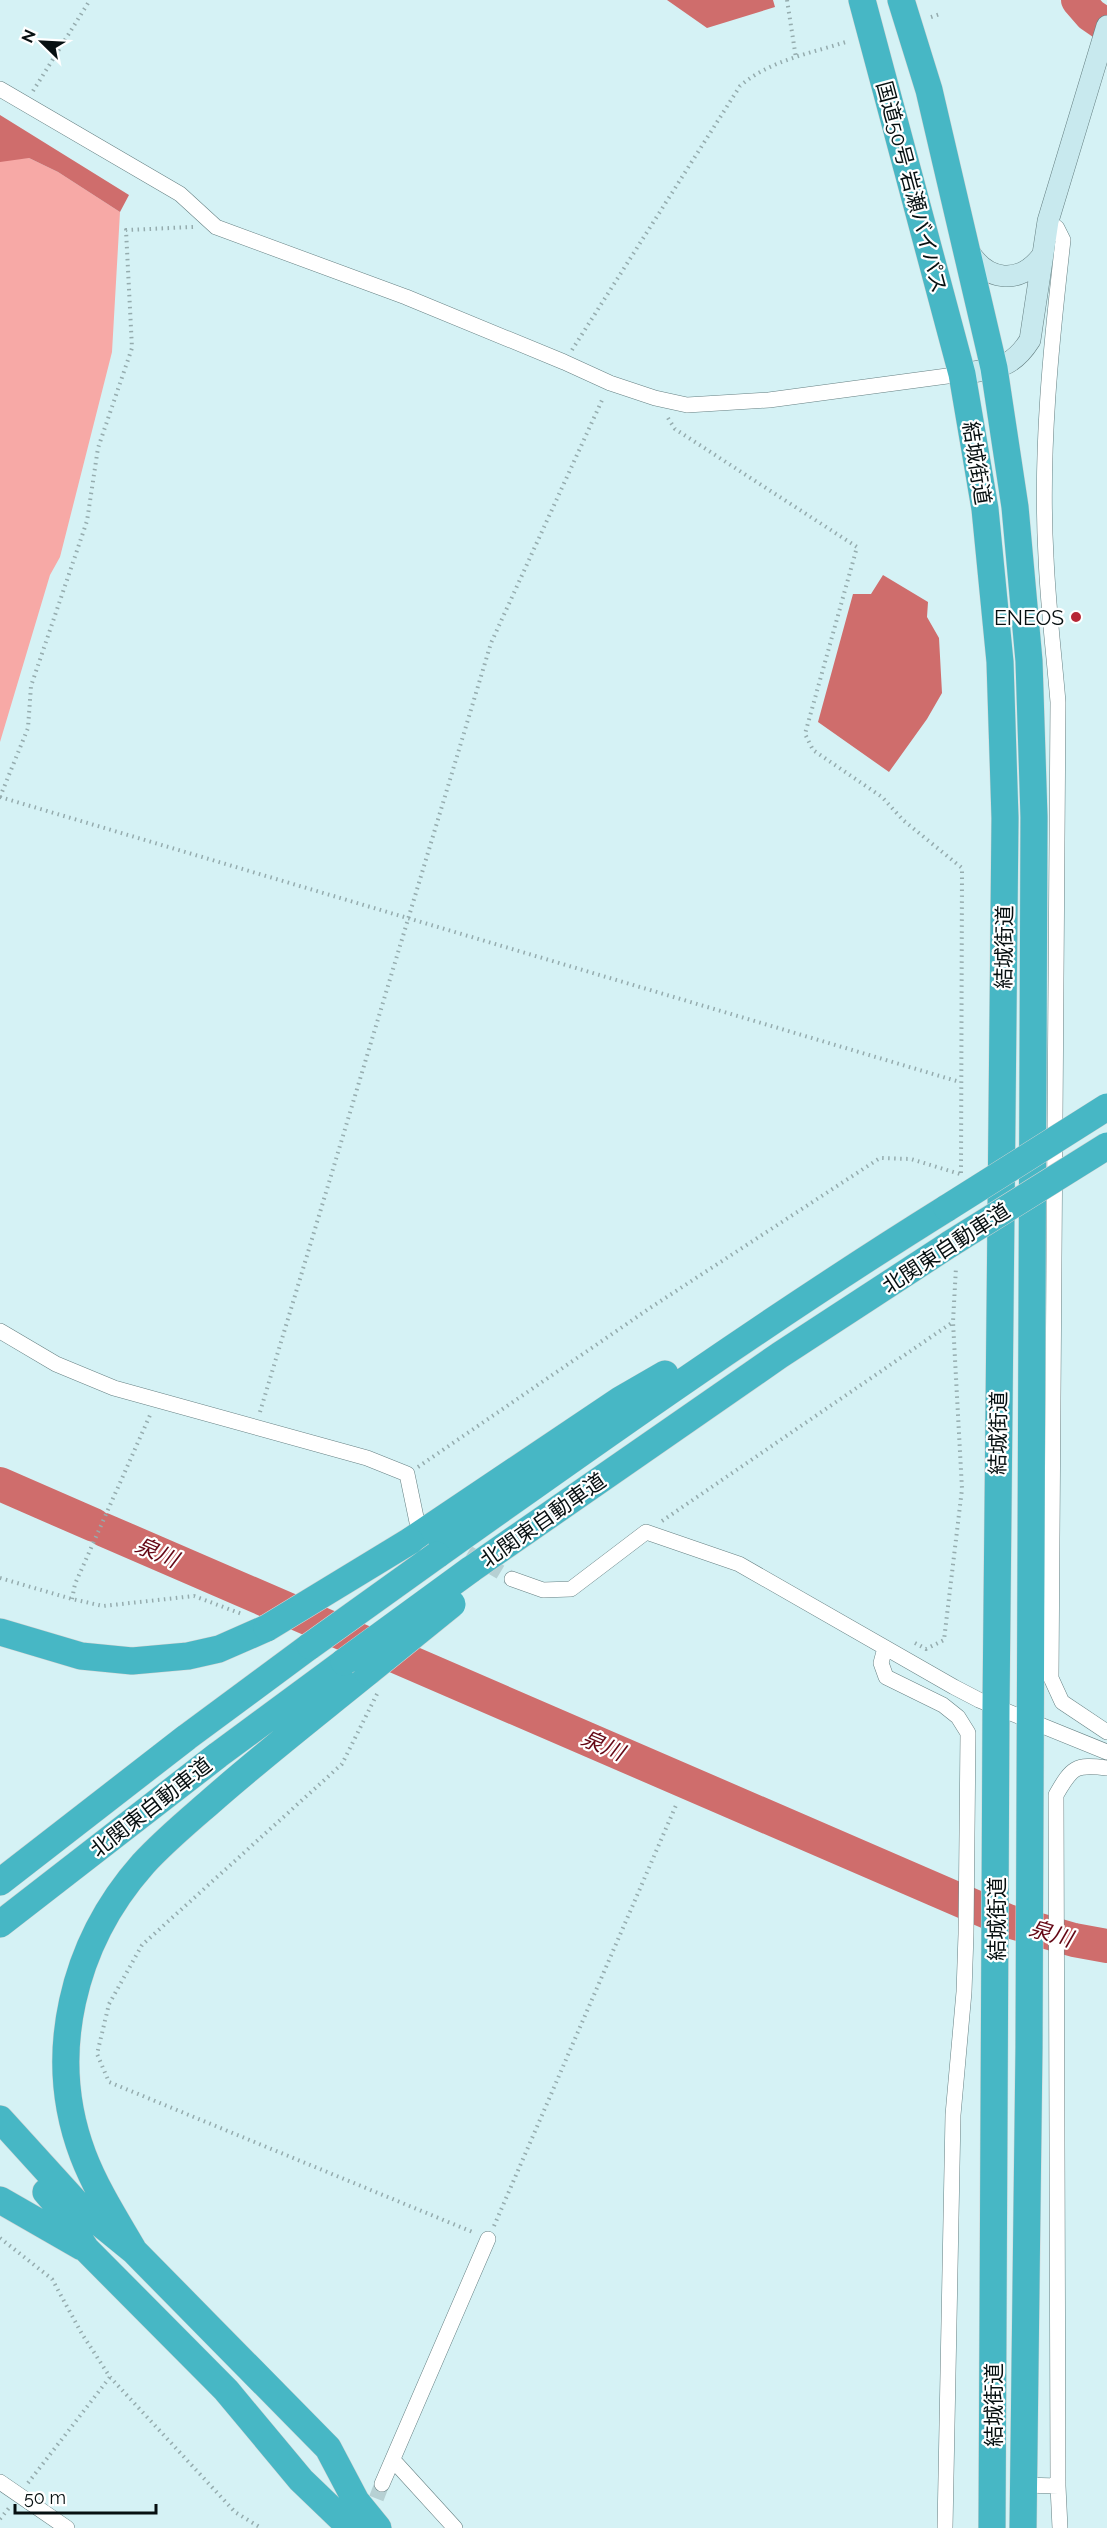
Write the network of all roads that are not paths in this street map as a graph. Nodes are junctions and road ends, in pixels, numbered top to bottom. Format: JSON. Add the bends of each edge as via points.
{"nodes":[{"id":1,"x":862,"y":0,"type":"edge"},
{"id":2,"x":901,"y":0,"type":"edge"},
{"id":3,"x":1107,"y":26,"type":"edge"},
{"id":4,"x":0,"y":89,"type":"edge"},
{"id":5,"x":1048,"y":220,"type":"junction"},
{"id":6,"x":965,"y":244,"type":"junction"},
{"id":7,"x":1042,"y":256,"type":"junction"},
{"id":8,"x":994,"y":368,"type":"junction"},
{"id":9,"x":962,"y":374,"type":"junction"},
{"id":10,"x":1107,"y":1107,"type":"edge"},
{"id":11,"x":1107,"y":1146,"type":"edge"},
{"id":12,"x":879,"y":1251,"type":"junction"},
{"id":13,"x":0,"y":1331,"type":"edge"},
{"id":14,"x":414,"y":1532,"type":"junction"},
{"id":15,"x":512,"y":1579,"type":"tunnel mouth"},
{"id":16,"x":0,"y":1632,"type":"edge"},
{"id":17,"x":885,"y":1648,"type":"junction"},
{"id":18,"x":363,"y":1675,"type":"junction"},
{"id":19,"x":996,"y":1707,"type":"junction"},
{"id":20,"x":1029,"y":1720,"type":"junction"},
{"id":21,"x":1107,"y":1732,"type":"edge"},
{"id":22,"x":1107,"y":1752,"type":"edge"},
{"id":23,"x":1107,"y":1768,"type":"edge"},
{"id":24,"x":0,"y":1882,"type":"edge"},
{"id":25,"x":0,"y":1924,"type":"edge"},
{"id":26,"x":1058,"y":2046,"type":"junction"},
{"id":27,"x":1029,"y":2047,"type":"junction"},
{"id":28,"x":0,"y":2119,"type":"edge"},
{"id":29,"x":0,"y":2143,"type":"edge"},
{"id":30,"x":1026,"y":2184,"type":"junction"},
{"id":31,"x":1058,"y":2184,"type":"junction"},
{"id":32,"x":0,"y":2200,"type":"edge"},
{"id":33,"x":488,"y":2239,"type":"road end"},
{"id":34,"x":86,"y":2249,"type":"junction"},
{"id":35,"x":134,"y":2251,"type":"junction"},
{"id":36,"x":393,"y":2460,"type":"junction"},
{"id":37,"x":992,"y":2476,"type":"junction"},
{"id":38,"x":0,"y":2482,"type":"edge"},
{"id":39,"x":382,"y":2484,"type":"tunnel mouth"},
{"id":40,"x":1023,"y":2485,"type":"junction"},
{"id":41,"x":1058,"y":2486,"type":"junction"},
{"id":42,"x":68,"y":2528,"type":"edge"},
{"id":43,"x":351,"y":2528,"type":"edge"},
{"id":44,"x":378,"y":2528,"type":"edge"},
{"id":45,"x":455,"y":2528,"type":"edge"},
{"id":46,"x":945,"y":2528,"type":"edge"},
{"id":47,"x":987,"y":2528,"type":"edge"},
{"id":48,"x":992,"y":2528,"type":"edge"},
{"id":49,"x":1023,"y":2528,"type":"edge"},
{"id":50,"x":1060,"y":2528,"type":"edge"}],
"edges":[{"from":1,"to":9,"type":"highway","name":"国道50号 岩瀬バイパス"},
{"from":2,"to":6,"type":"highway","name":"国道50号 岩瀬バイパス","via":[[929,90]]},
{"from":3,"to":5,"type":"street"},
{"from":4,"to":9,"type":"street","via":[[180,194],[216,227],[406,297],[655,399],[687,405],[769,400]]},
{"from":5,"to":7,"type":"street"},
{"from":5,"to":21,"type":"street","via":[[1063,240],[1049,366],[1045,454],[1046,556],[1058,702],[1051,1678],[1062,1702]]},
{"from":6,"to":7,"type":"street","via":[[976,263],[997,275],[1027,272]]},
{"from":6,"to":8,"type":"highway","name":"国道50号 岩瀬バイパス"},
{"from":7,"to":8,"type":"street","via":[[1029,340],[1010,363]]},
{"from":8,"to":9,"type":"street"},
{"from":8,"to":20,"type":"highway","name":"結城街道","via":[[1015,507],[1029,661],[1034,817]]},
{"from":9,"to":19,"type":"highway","name":"結城街道","via":[[984,509],[1000,662],[1005,818]]},
{"from":10,"to":12,"type":"highway","name":"北関東自動車道","bridge":true},
{"from":11,"to":18,"type":"highway","name":"北関東自動車道","bridge":true,"via":[[780,1355],[671,1431],[478,1573]]},
{"from":12,"to":14,"type":"highway","via":[[620,1400]]},
{"from":12,"to":24,"type":"highway","name":"北関東自動車道","bridge":true,"via":[[629,1418],[310,1646]]},
{"from":13,"to":14,"type":"street","via":[[56,1364],[114,1388],[367,1458],[407,1474]]},
{"from":14,"to":16,"type":"highway","bridge":true,"via":[[256,1622],[219,1649],[188,1656],[132,1660],[81,1656]]},
{"from":15,"to":17,"type":"street","via":[[543,1590],[571,1589],[646,1532],[739,1564]]},
{"from":17,"to":19,"type":"street"},
{"from":17,"to":46,"type":"street","via":[[881,1663],[886,1677],[943,1705],[958,1717],[968,1733],[964,1992],[953,2115]]},
{"from":18,"to":25,"type":"highway","name":"北関東自動車道","via":[[218,1755]]},
{"from":18,"to":35,"type":"highway","via":[[240,1775],[143,1864],[118,1897],[89,1948],[78,1976],[65,2047],[71,2118],[95,2185]]},
{"from":19,"to":20,"type":"street"},
{"from":19,"to":37,"type":"highway","name":"結城街道"},
{"from":20,"to":22,"type":"street"},
{"from":20,"to":27,"type":"highway","name":"結城街道"},
{"from":23,"to":26,"type":"street","via":[[1085,1766],[1068,1773],[1056,1795]]},
{"from":26,"to":27,"type":"street"},
{"from":26,"to":31,"type":"street"},
{"from":27,"to":30,"type":"highway","name":"結城街道"},
{"from":28,"to":35,"type":"highway","via":[[80,2207]]},
{"from":29,"to":34,"type":"highway","via":[[58,2206]]},
{"from":30,"to":31,"type":"street"},
{"from":30,"to":40,"type":"highway","name":"結城街道"},
{"from":31,"to":41,"type":"street"},
{"from":32,"to":34,"type":"highway"},
{"from":33,"to":36,"type":"street"},
{"from":34,"to":43,"type":"highway","via":[[226,2390],[301,2480]]},
{"from":35,"to":44,"type":"highway","via":[[328,2448],[356,2500]]},
{"from":36,"to":39,"type":"street"},
{"from":36,"to":45,"type":"street"},
{"from":37,"to":47,"type":"highway"},
{"from":37,"to":48,"type":"highway","name":"結城街道"},
{"from":38,"to":42,"type":"street"},
{"from":40,"to":41,"type":"street"},
{"from":40,"to":49,"type":"highway","name":"結城街道"},
{"from":41,"to":50,"type":"street"}]}
